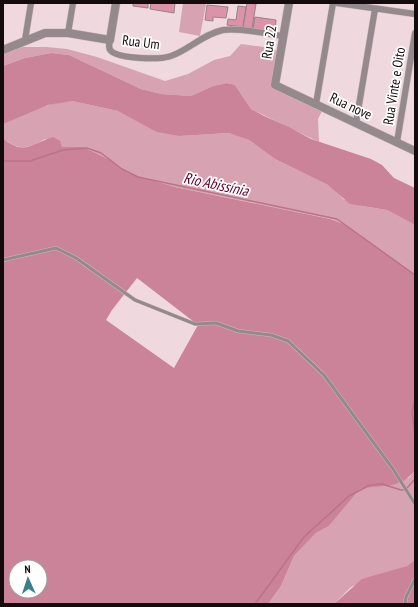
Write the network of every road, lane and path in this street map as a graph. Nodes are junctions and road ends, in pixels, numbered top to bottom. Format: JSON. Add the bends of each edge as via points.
{"nodes":[{"id":1,"x":31,"y":3,"type":"edge"},
{"id":2,"x":73,"y":3,"type":"edge"},
{"id":3,"x":116,"y":3,"type":"edge"},
{"id":4,"x":289,"y":3,"type":"edge"},
{"id":5,"x":333,"y":3,"type":"edge"},
{"id":6,"x":337,"y":3,"type":"edge"},
{"id":7,"x":375,"y":9,"type":"junction"},
{"id":8,"x":415,"y":14,"type":"edge"},
{"id":9,"x":68,"y":33,"type":"junction"},
{"id":10,"x":415,"y":33,"type":"edge"},
{"id":11,"x":283,"y":36,"type":"junction"},
{"id":12,"x":25,"y":40,"type":"junction"},
{"id":13,"x":110,"y":40,"type":"junction"},
{"id":14,"x":3,"y":50,"type":"edge"},
{"id":15,"x":275,"y":85,"type":"joint"},
{"id":16,"x":316,"y":104,"type":"junction"},
{"id":17,"x":356,"y":123,"type":"junction"},
{"id":18,"x":397,"y":142,"type":"junction"},
{"id":19,"x":415,"y":151,"type":"edge"},
{"id":20,"x":3,"y":260,"type":"edge"},
{"id":21,"x":415,"y":504,"type":"edge"},
{"id":22,"x":415,"y":580,"type":"edge"},
{"id":23,"x":405,"y":604,"type":"edge"}],
"edges":[{"from":1,"to":12,"type":"street"},
{"from":2,"to":9,"type":"street"},
{"from":3,"to":13,"type":"street"},
{"from":4,"to":11,"type":"street","name":"Rua 22"},
{"from":5,"to":16,"type":"street"},
{"from":6,"to":7,"type":"street"},
{"from":7,"to":8,"type":"street"},
{"from":7,"to":17,"type":"street"},
{"from":9,"to":12,"type":"street","name":"Rua Um","via":[[45,33]]},
{"from":9,"to":13,"type":"street","name":"Rua Um"},
{"from":10,"to":18,"type":"street","name":"Rua Vinte e Oito"},
{"from":11,"to":13,"type":"street","name":"Rua Um","via":[[224,30],[208,35],[172,56],[153,59],[116,54],[110,50]]},
{"from":11,"to":15,"type":"street","name":"Rua 22"},
{"from":12,"to":14,"type":"street","name":"Rua Um"},
{"from":15,"to":16,"type":"street","name":"Rua nove"},
{"from":16,"to":17,"type":"street","name":"Rua nove"},
{"from":17,"to":18,"type":"street","name":"Rua nove"},
{"from":18,"to":19,"type":"street","name":"Rua nove"},
{"from":20,"to":21,"type":"lane","via":[[56,248],[76,258],[135,300],[195,324],[216,323],[238,331],[271,335],[288,341],[324,375],[393,469]]},
{"from":22,"to":23,"type":"lane"}]}
